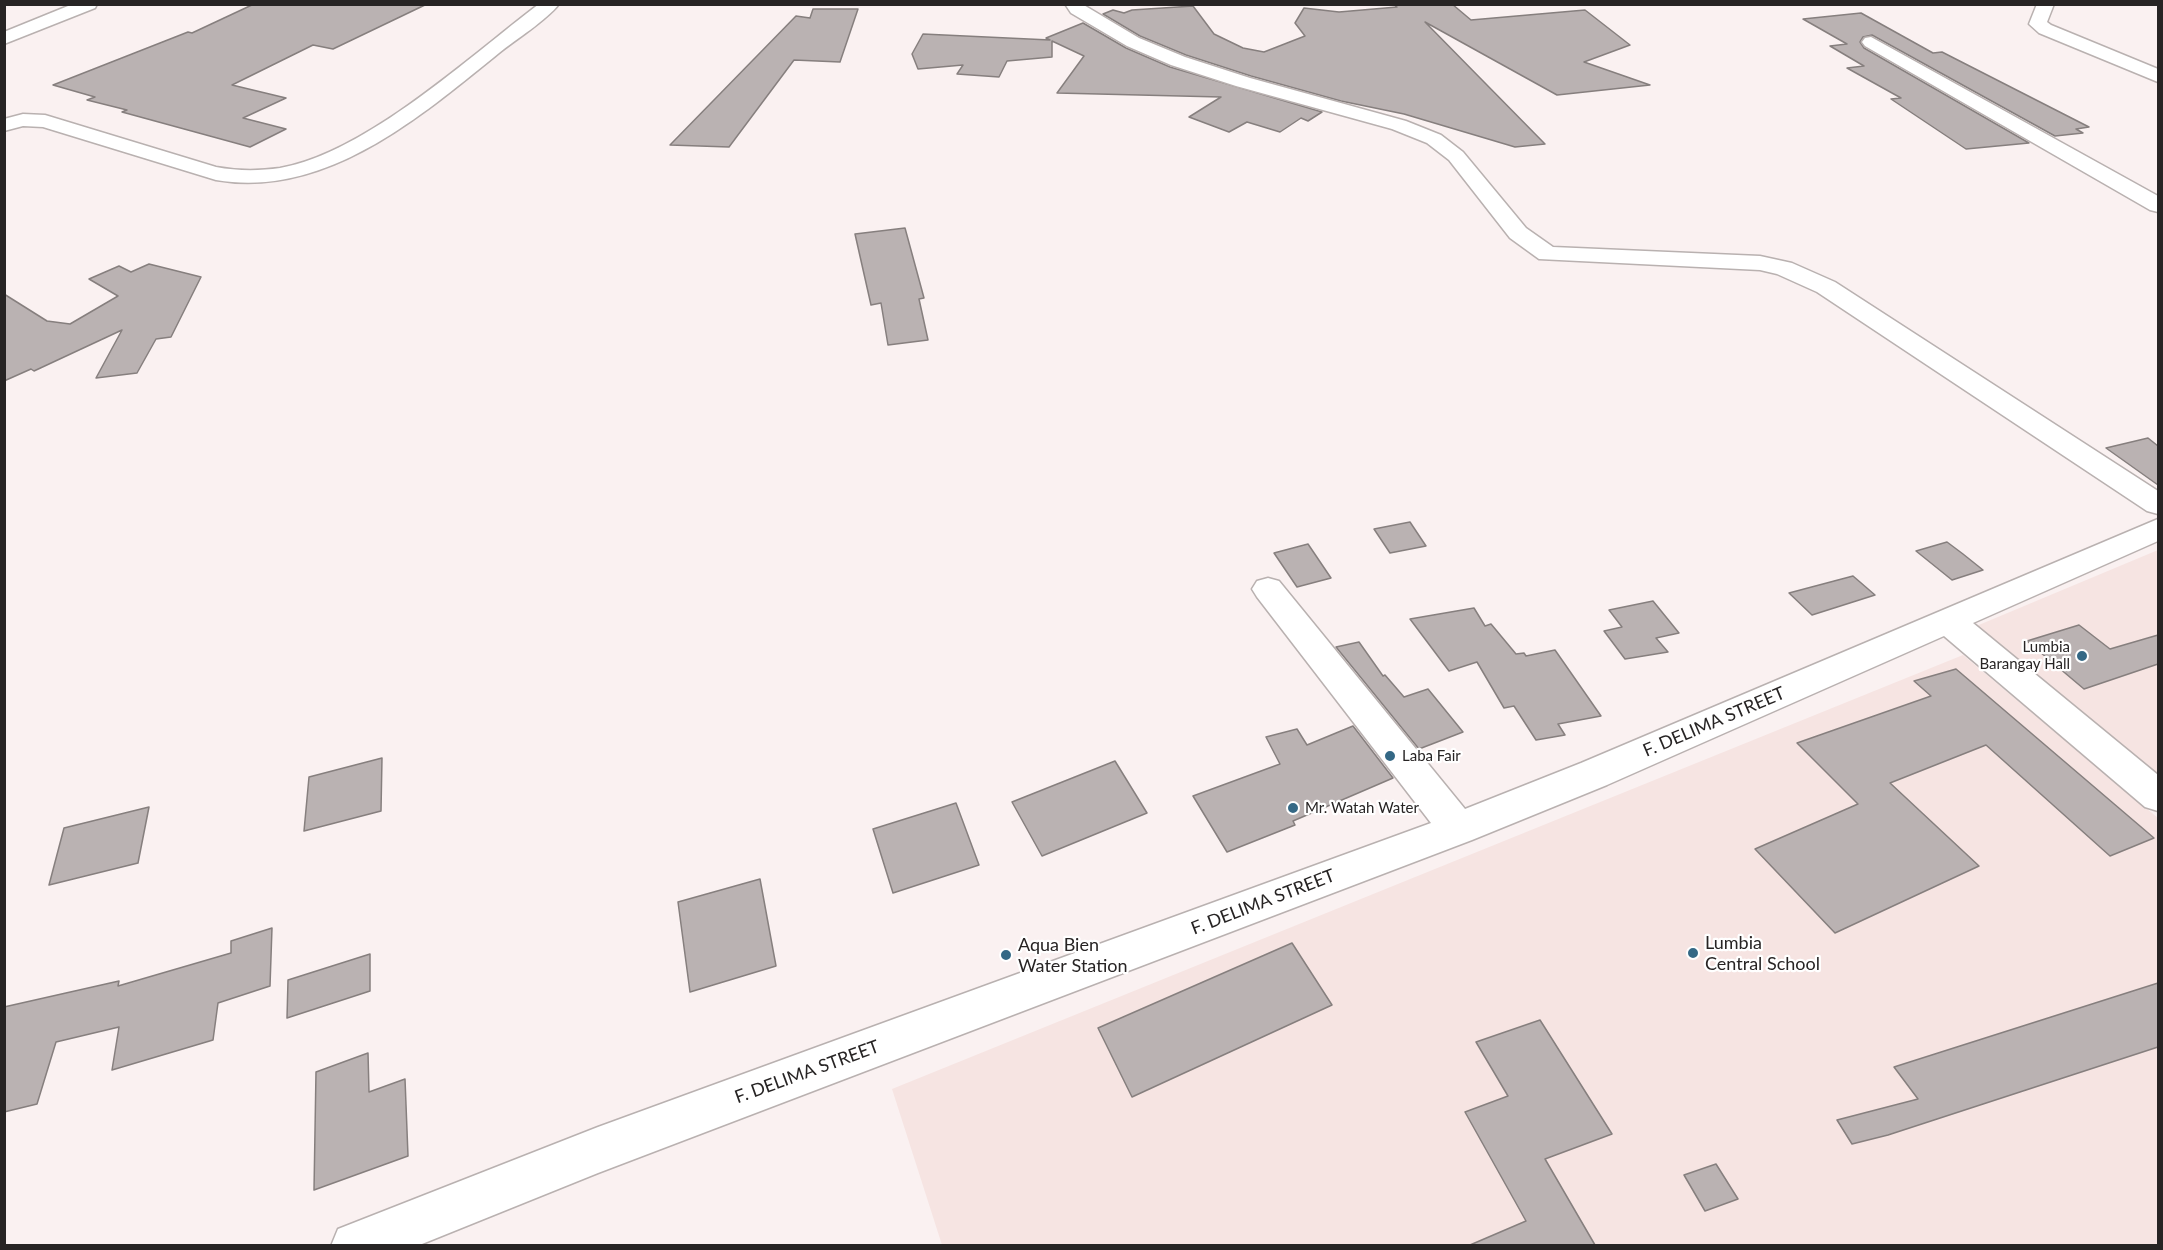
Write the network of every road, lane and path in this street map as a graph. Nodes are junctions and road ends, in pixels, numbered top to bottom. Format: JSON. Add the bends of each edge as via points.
{"nodes":[{"id":1,"x":89,"y":4,"type":"edge"},
{"id":2,"x":551,"y":4,"type":"edge"},
{"id":3,"x":1073,"y":4,"type":"edge"},
{"id":4,"x":2046,"y":4,"type":"edge"},
{"id":5,"x":4,"y":39,"type":"edge"},
{"id":6,"x":1871,"y":42,"type":"dead end"},
{"id":7,"x":2158,"y":76,"type":"edge"},
{"id":8,"x":4,"y":125,"type":"edge"},
{"id":9,"x":2158,"y":205,"type":"edge"},
{"id":10,"x":2158,"y":504,"type":"edge"},
{"id":11,"x":2158,"y":529,"type":"edge"},
{"id":12,"x":1268,"y":588,"type":"dead end"},
{"id":13,"x":1948,"y":621,"type":"junction"},
{"id":14,"x":2158,"y":796,"type":"edge"},
{"id":15,"x":1458,"y":829,"type":"junction"},
{"id":16,"x":355,"y":1245,"type":"edge"}],
"edges":[{"from":1,"to":5,"type":"street"},
{"from":2,"to":8,"type":"street","via":[[401,119],[343,152],[289,173],[254,177],[213,174],[45,121],[24,120]]},
{"from":3,"to":10,"type":"street","via":[[1133,42],[1178,61],[1399,125],[1434,139],[1456,156],[1518,233],[1547,254],[1733,260],[1784,268],[1810,279]]},
{"from":4,"to":7,"type":"street","via":[[2038,24],[2045,29]]},
{"from":6,"to":9,"type":"street"},
{"from":11,"to":13,"type":"street","name":"F. DELIMA STREET"},
{"from":12,"to":15,"type":"street"},
{"from":13,"to":14,"type":"street"},
{"from":13,"to":15,"type":"street","name":"F. DELIMA STREET"},
{"from":15,"to":16,"type":"street","name":"F. DELIMA STREET","via":[[598,1150]]}]}
